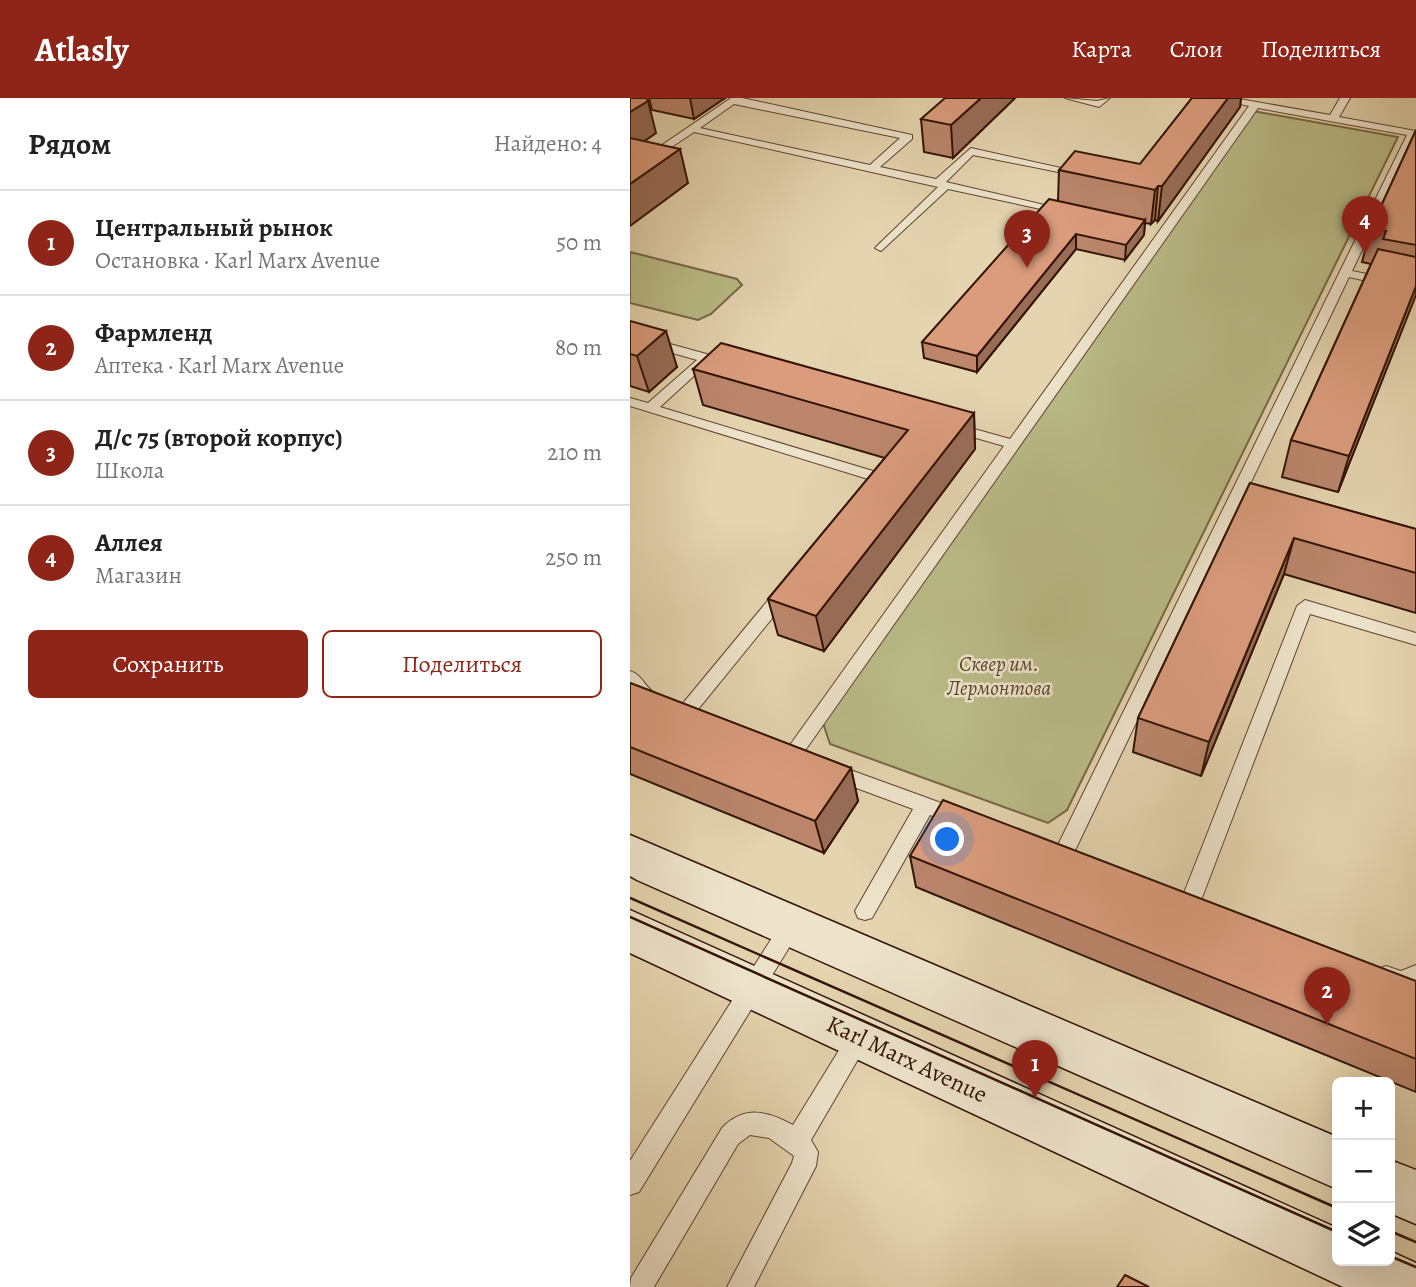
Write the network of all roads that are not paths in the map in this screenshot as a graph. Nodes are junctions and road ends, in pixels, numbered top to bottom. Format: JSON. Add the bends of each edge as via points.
{"nodes":[{"id":1,"x":1070,"y":98,"type":"edge"},
{"id":2,"x":1105,"y":98,"type":"edge"},
{"id":3,"x":1218,"y":98,"type":"edge"},
{"id":4,"x":1345,"y":98,"type":"edge"},
{"id":5,"x":735,"y":100,"type":"edge"},
{"id":6,"x":1255,"y":105,"type":"junction"},
{"id":7,"x":1333,"y":118,"type":"junction"},
{"id":8,"x":692,"y":129,"type":"junction"},
{"id":9,"x":1415,"y":133,"type":"edge"},
{"id":10,"x":872,"y":169,"type":"junction"},
{"id":11,"x":630,"y":172,"type":"edge"},
{"id":12,"x":1090,"y":176,"type":"edge"},
{"id":13,"x":941,"y":184,"type":"junction"},
{"id":14,"x":1082,"y":215,"type":"edge"},
{"id":15,"x":881,"y":248,"type":"dead end"},
{"id":16,"x":1346,"y":273,"type":"junction"},
{"id":17,"x":1416,"y":288,"type":"edge"},
{"id":18,"x":630,"y":337,"type":"edge"},
{"id":19,"x":706,"y":358,"type":"junction"},
{"id":20,"x":746,"y":370,"type":"edge"},
{"id":21,"x":630,"y":402,"type":"edge"},
{"id":22,"x":650,"y":408,"type":"junction"},
{"id":23,"x":933,"y":422,"type":"edge"},
{"id":24,"x":1013,"y":444,"type":"junction"},
{"id":25,"x":860,"y":498,"type":"edge"},
{"id":26,"x":799,"y":573,"type":"edge"},
{"id":27,"x":1416,"y":639,"type":"edge"},
{"id":28,"x":630,"y":678,"type":"edge"},
{"id":29,"x":685,"y":713,"type":"junction"},
{"id":30,"x":708,"y":723,"type":"edge"},
{"id":31,"x":767,"y":747,"type":"edge"},
{"id":32,"x":791,"y":757,"type":"junction"},
{"id":33,"x":926,"y":806,"type":"junction"},
{"id":34,"x":976,"y":824,"type":"edge"},
{"id":35,"x":630,"y":854,"type":"edge"},
{"id":36,"x":1064,"y":855,"type":"edge"},
{"id":37,"x":1190,"y":903,"type":"edge"},
{"id":38,"x":865,"y":911,"type":"dead end"},
{"id":39,"x":791,"y":926,"type":"junction"},
{"id":40,"x":630,"y":931,"type":"edge"},
{"id":41,"x":1364,"y":968,"type":"edge"},
{"id":42,"x":1416,"y":975,"type":"edge"},
{"id":43,"x":751,"y":988,"type":"junction"},
{"id":44,"x":860,"y":1037,"type":"junction"},
{"id":45,"x":797,"y":1141,"type":"junction"},
{"id":46,"x":1332,"y":1161,"type":"edge"},
{"id":47,"x":630,"y":1183,"type":"edge"},
{"id":48,"x":1395,"y":1188,"type":"edge"},
{"id":49,"x":1416,"y":1197,"type":"edge"},
{"id":50,"x":1332,"y":1254,"type":"edge"},
{"id":51,"x":1359,"y":1266,"type":"edge"},
{"id":52,"x":640,"y":1287,"type":"edge"},
{"id":53,"x":740,"y":1287,"type":"edge"},
{"id":54,"x":1406,"y":1287,"type":"edge"}],
"edges":[{"from":1,"to":2,"type":"lane","via":[[1100,104]]},
{"from":3,"to":6,"type":"lane"},
{"from":4,"to":7,"type":"lane"},
{"from":5,"to":8,"type":"lane"},
{"from":5,"to":10,"type":"lane","via":[[908,137]]},
{"from":6,"to":7,"type":"lane"},
{"from":6,"to":24,"type":"lane","via":[[1156,232]]},
{"from":7,"to":9,"type":"lane"},
{"from":8,"to":10,"type":"lane"},
{"from":8,"to":11,"type":"lane"},
{"from":9,"to":16,"type":"lane"},
{"from":10,"to":13,"type":"lane"},
{"from":12,"to":13,"type":"lane","via":[[971,151]]},
{"from":13,"to":14,"type":"lane"},
{"from":13,"to":15,"type":"lane"},
{"from":16,"to":17,"type":"lane"},
{"from":16,"to":36,"type":"lane","via":[[1240,505]]},
{"from":18,"to":19,"type":"lane"},
{"from":19,"to":20,"type":"lane"},
{"from":19,"to":22,"type":"lane"},
{"from":21,"to":22,"type":"lane"},
{"from":22,"to":25,"type":"lane","via":[[878,477]]},
{"from":23,"to":24,"type":"lane"},
{"from":24,"to":32,"type":"lane"},
{"from":26,"to":29,"type":"lane"},
{"from":27,"to":37,"type":"lane","via":[[1305,606]]},
{"from":28,"to":29,"type":"lane","via":[[646,698]]},
{"from":29,"to":30,"type":"lane"},
{"from":31,"to":32,"type":"lane"},
{"from":32,"to":33,"type":"lane"},
{"from":33,"to":34,"type":"lane"},
{"from":33,"to":38,"type":"lane"},
{"from":35,"to":39,"type":"main road"},
{"from":39,"to":43,"type":"lane"},
{"from":39,"to":46,"type":"main road"},
{"from":40,"to":43,"type":"main road","name":"Karl Marx Avenue"},
{"from":41,"to":42,"type":"lane","via":[[1401,981]]},
{"from":43,"to":44,"type":"main road","name":"Karl Marx Avenue"},
{"from":43,"to":47,"type":"lane"},
{"from":44,"to":45,"type":"lane"},
{"from":44,"to":50,"type":"main road","name":"Karl Marx Avenue"},
{"from":45,"to":52,"type":"lane","via":[[758,1122],[742,1125],[730,1136]]},
{"from":45,"to":53,"type":"lane","via":[[806,1152],[804,1166]]},
{"from":48,"to":49,"type":"main road"},
{"from":51,"to":54,"type":"main road"}]}
